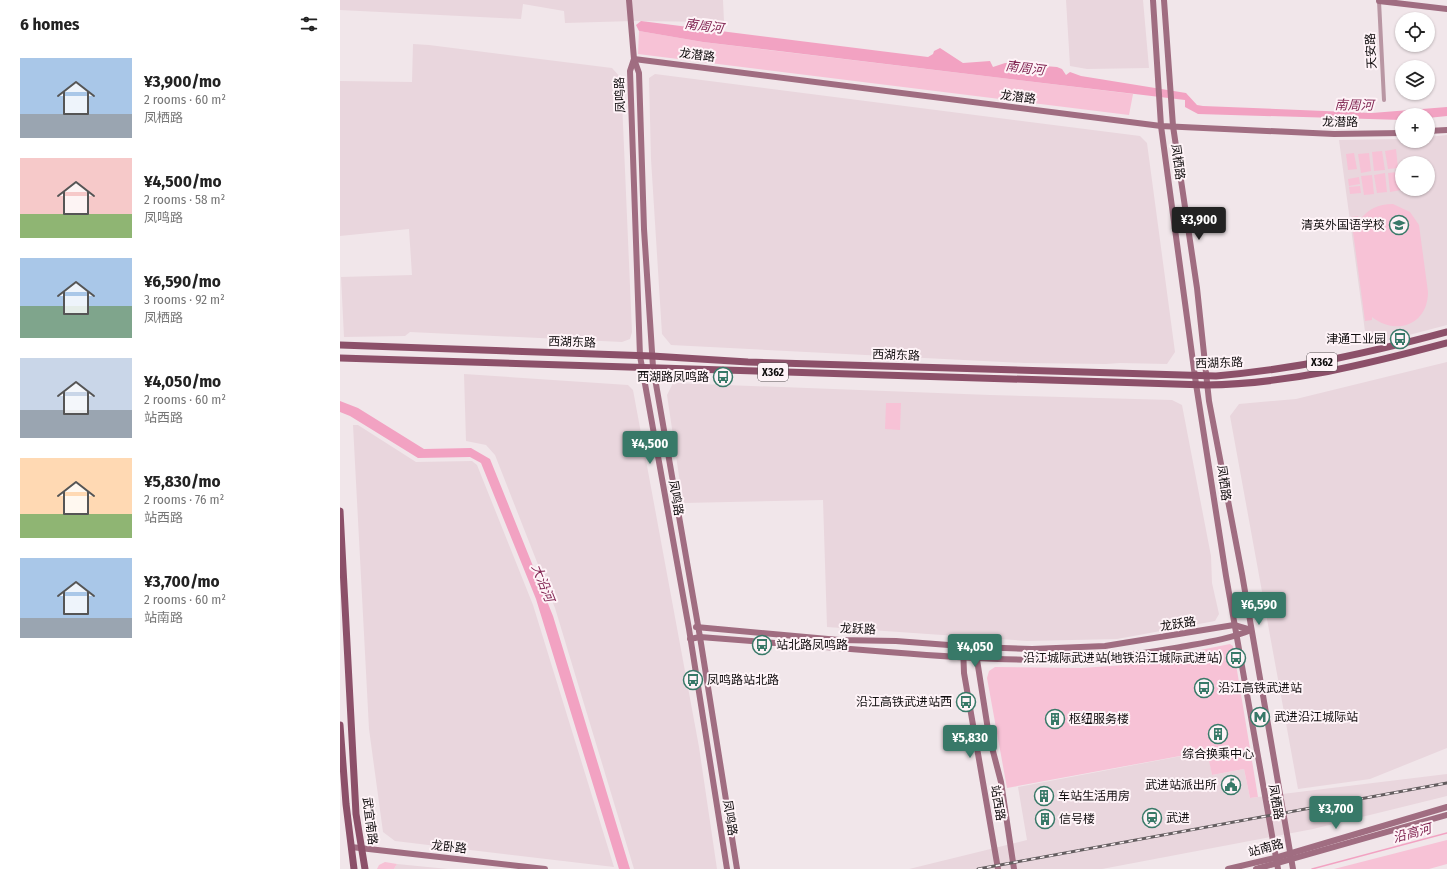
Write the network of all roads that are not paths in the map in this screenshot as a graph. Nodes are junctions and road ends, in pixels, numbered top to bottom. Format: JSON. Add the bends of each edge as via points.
{"nodes":[{"id":1,"x":629,"y":0,"type":"edge"},
{"id":2,"x":1153,"y":0,"type":"edge"},
{"id":3,"x":1164,"y":0,"type":"edge"},
{"id":4,"x":1379,"y":2,"type":"joint"},
{"id":5,"x":1447,"y":9,"type":"edge"},
{"id":6,"x":634,"y":59,"type":"junction"},
{"id":7,"x":1384,"y":100,"type":"dead end"},
{"id":8,"x":1161,"y":126,"type":"junction"},
{"id":9,"x":1173,"y":126,"type":"junction"},
{"id":10,"x":1447,"y":130,"type":"edge"},
{"id":11,"x":1435,"y":131,"type":"edge"},
{"id":12,"x":1395,"y":133,"type":"edge"},
{"id":13,"x":1447,"y":332,"type":"edge"},
{"id":14,"x":1447,"y":343,"type":"edge"},
{"id":15,"x":340,"y":345,"type":"edge"},
{"id":16,"x":640,"y":356,"type":"junction"},
{"id":17,"x":652,"y":356,"type":"junction"},
{"id":18,"x":340,"y":358,"type":"edge"},
{"id":19,"x":642,"y":366,"type":"junction"},
{"id":20,"x":653,"y":367,"type":"junction"},
{"id":21,"x":1195,"y":375,"type":"junction"},
{"id":22,"x":1205,"y":376,"type":"junction"},
{"id":23,"x":1196,"y":384,"type":"junction"},
{"id":24,"x":1206,"y":385,"type":"junction"},
{"id":25,"x":340,"y":511,"type":"edge"},
{"id":26,"x":1234,"y":625,"type":"junction"},
{"id":27,"x":698,"y":627,"type":"junction"},
{"id":28,"x":689,"y":629,"type":"junction"},
{"id":29,"x":1251,"y":630,"type":"junction"},
{"id":30,"x":1236,"y":636,"type":"junction"},
{"id":31,"x":700,"y":637,"type":"junction"},
{"id":32,"x":690,"y":639,"type":"junction"},
{"id":33,"x":963,"y":646,"type":"junction"},
{"id":34,"x":975,"y":647,"type":"junction"},
{"id":35,"x":343,"y":649,"type":"edge"},
{"id":36,"x":965,"y":658,"type":"junction"},
{"id":37,"x":976,"y":659,"type":"junction"},
{"id":38,"x":340,"y":725,"type":"edge"},
{"id":39,"x":1447,"y":807,"type":"edge"},
{"id":40,"x":1447,"y":815,"type":"edge"},
{"id":41,"x":351,"y":848,"type":"junction"},
{"id":42,"x":362,"y":848,"type":"junction"},
{"id":43,"x":1291,"y":856,"type":"junction"},
{"id":44,"x":1277,"y":863,"type":"edge"},
{"id":45,"x":354,"y":869,"type":"edge"},
{"id":46,"x":365,"y":869,"type":"edge"},
{"id":47,"x":545,"y":869,"type":"edge"},
{"id":48,"x":727,"y":869,"type":"edge"},
{"id":49,"x":737,"y":869,"type":"edge"},
{"id":50,"x":998,"y":869,"type":"edge"},
{"id":51,"x":1014,"y":869,"type":"edge"},
{"id":52,"x":1228,"y":869,"type":"edge"},
{"id":53,"x":1256,"y":869,"type":"edge"},
{"id":54,"x":1293,"y":869,"type":"edge"}],
"edges":[{"from":1,"to":6,"type":"street"},
{"from":2,"to":8,"type":"street","name":"凤栖路"},
{"from":3,"to":9,"type":"street","name":"凤栖路"},
{"from":4,"to":5,"type":"street"},
{"from":4,"to":7,"type":"street","name":"天安路"},
{"from":6,"to":8,"type":"street","name":"龙潜路"},
{"from":6,"to":16,"type":"street","name":"凤鸣路","via":[[630,71]]},
{"from":6,"to":17,"type":"street","name":"凤鸣路","via":[[639,73],[644,229]]},
{"from":8,"to":9,"type":"street","name":"龙潜路"},
{"from":8,"to":21,"type":"street","name":"凤栖路"},
{"from":9,"to":12,"type":"street","name":"龙潜路","via":[[1334,134]]},
{"from":9,"to":22,"type":"street","name":"凤栖路","via":[[1197,288]]},
{"from":10,"to":11,"type":"street"},
{"from":13,"to":22,"type":"main road","name":"西湖东路","number":"X362","via":[[1326,362],[1269,371]]},
{"from":14,"to":24,"type":"main road","name":"西湖东路","number":"X362","via":[[1343,369],[1269,381]]},
{"from":15,"to":16,"type":"main road","name":"西湖东路","number":"X362"},
{"from":16,"to":17,"type":"main road","name":"西湖东路","number":"X362"},
{"from":16,"to":19,"type":"street","name":"凤鸣路"},
{"from":17,"to":20,"type":"street","name":"凤鸣路"},
{"from":17,"to":21,"type":"main road","name":"西湖东路","number":"X362","via":[[748,362]]},
{"from":18,"to":19,"type":"main road","name":"西湖东路","number":"X362"},
{"from":19,"to":20,"type":"main road","name":"西湖东路","number":"X362"},
{"from":19,"to":28,"type":"street","name":"凤鸣路"},
{"from":20,"to":23,"type":"main road","name":"西湖东路","number":"X362","via":[[895,377]]},
{"from":20,"to":27,"type":"street","name":"凤鸣路"},
{"from":21,"to":22,"type":"main road","name":"西湖东路","number":"X362"},
{"from":21,"to":23,"type":"street","name":"凤栖路"},
{"from":22,"to":24,"type":"street","name":"凤栖路"},
{"from":23,"to":24,"type":"main road","name":"西湖东路","number":"X362"},
{"from":23,"to":26,"type":"street","name":"凤栖路"},
{"from":24,"to":29,"type":"street","name":"凤栖路"},
{"from":25,"to":35,"type":"main road","name":"武宜南路"},
{"from":26,"to":29,"type":"street","name":"龙跃路"},
{"from":26,"to":30,"type":"street","name":"凤栖路"},
{"from":26,"to":34,"type":"street","name":"龙跃路","via":[[1104,646],[1032,649]]},
{"from":27,"to":28,"type":"street","name":"龙跃路"},
{"from":27,"to":31,"type":"street","name":"凤鸣路"},
{"from":27,"to":33,"type":"street","name":"龙跃路","via":[[839,640]]},
{"from":28,"to":32,"type":"street","name":"凤鸣路"},
{"from":29,"to":30,"type":"street","name":"龙跃路"},
{"from":29,"to":43,"type":"street","name":"凤栖路"},
{"from":30,"to":37,"type":"street","name":"龙跃路","via":[[1113,657],[1056,661]]},
{"from":30,"to":44,"type":"street","name":"凤栖路"},
{"from":31,"to":32,"type":"street","name":"龙跃路"},
{"from":31,"to":36,"type":"street","name":"龙跃路"},
{"from":31,"to":49,"type":"street","name":"凤鸣路"},
{"from":32,"to":48,"type":"street","name":"凤鸣路"},
{"from":33,"to":34,"type":"street","name":"龙跃路"},
{"from":33,"to":36,"type":"street","name":"站西路"},
{"from":34,"to":37,"type":"street","name":"站西路"},
{"from":35,"to":42,"type":"main road","name":"武宜南路","via":[[356,814]]},
{"from":36,"to":37,"type":"street","name":"龙跃路"},
{"from":36,"to":50,"type":"street","name":"站西路","via":[[964,673]]},
{"from":37,"to":51,"type":"street","name":"站西路","via":[[989,736],[1002,789]]},
{"from":38,"to":41,"type":"main road","name":"武宜南路"},
{"from":39,"to":43,"type":"street","name":"站南路"},
{"from":40,"to":43,"type":"street","name":"站南路"},
{"from":41,"to":42,"type":"street","name":"龙卧路"},
{"from":41,"to":45,"type":"main road","name":"武宜南路"},
{"from":42,"to":46,"type":"main road","name":"武宜南路"},
{"from":42,"to":47,"type":"street","name":"龙卧路"},
{"from":43,"to":44,"type":"street","name":"站南路"},
{"from":43,"to":54,"type":"street","name":"凤栖路"},
{"from":44,"to":52,"type":"street","name":"站南路"},
{"from":44,"to":53,"type":"street","name":"站南路"}]}
